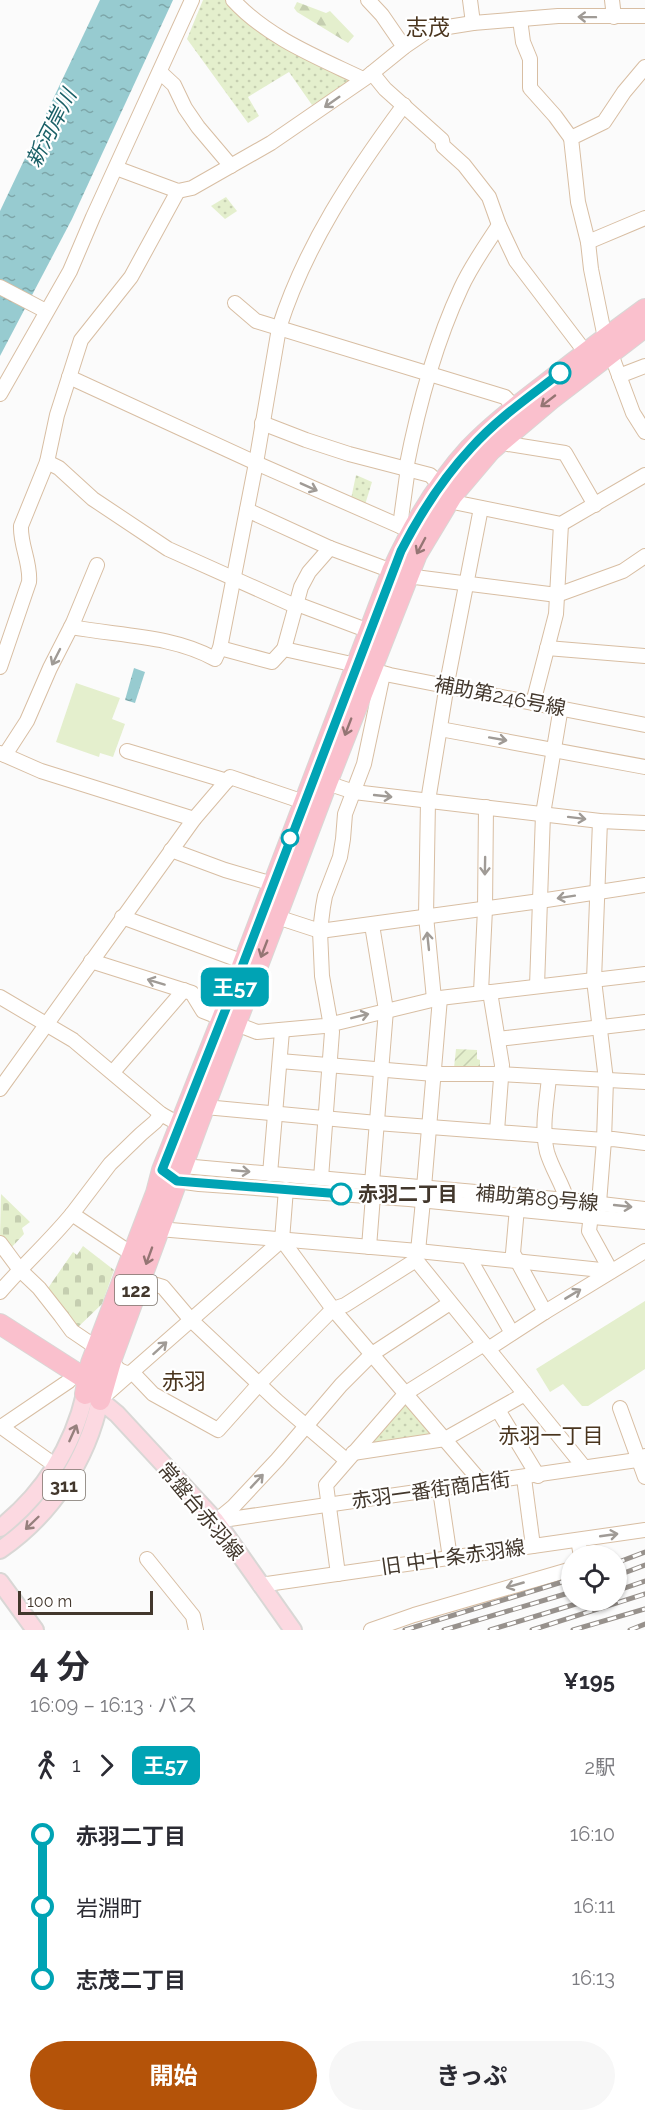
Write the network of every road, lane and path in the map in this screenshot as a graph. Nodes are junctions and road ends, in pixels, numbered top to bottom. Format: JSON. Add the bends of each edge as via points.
{"nodes":[{"id":1,"x":192,"y":0,"type":"edge"},
{"id":2,"x":233,"y":0,"type":"edge"},
{"id":3,"x":368,"y":0,"type":"edge"},
{"id":4,"x":470,"y":0,"type":"edge"},
{"id":5,"x":612,"y":0,"type":"edge"},
{"id":6,"x":645,"y":16,"type":"edge"},
{"id":7,"x":614,"y":17,"type":"junction"},
{"id":8,"x":520,"y":19,"type":"junction"},
{"id":9,"x":473,"y":23,"type":"junction"},
{"id":10,"x":404,"y":47,"type":"junction"},
{"id":11,"x":645,"y":67,"type":"edge"},
{"id":12,"x":159,"y":72,"type":"junction"},
{"id":13,"x":367,"y":76,"type":"junction"},
{"id":14,"x":404,"y":105,"type":"junction"},
{"id":15,"x":571,"y":138,"type":"junction"},
{"id":16,"x":231,"y":166,"type":"junction"},
{"id":17,"x":116,"y":168,"type":"junction"},
{"id":18,"x":178,"y":191,"type":"junction"},
{"id":19,"x":93,"y":217,"type":"junction"},
{"id":20,"x":645,"y":218,"type":"edge"},
{"id":21,"x":499,"y":225,"type":"junction"},
{"id":22,"x":588,"y":242,"type":"junction"},
{"id":23,"x":0,"y":287,"type":"edge"},
{"id":24,"x":235,"y":303,"type":"dead end"},
{"id":25,"x":42,"y":309,"type":"junction"},
{"id":26,"x":645,"y":309,"type":"edge"},
{"id":27,"x":645,"y":327,"type":"edge"},
{"id":28,"x":279,"y":328,"type":"junction"},
{"id":29,"x":608,"y":346,"type":"junction"},
{"id":30,"x":586,"y":353,"type":"junction"},
{"id":31,"x":645,"y":366,"type":"edge"},
{"id":32,"x":429,"y":374,"type":"junction"},
{"id":33,"x":619,"y":376,"type":"junction"},
{"id":34,"x":69,"y":377,"type":"junction"},
{"id":35,"x":0,"y":385,"type":"edge"},
{"id":36,"x":0,"y":394,"type":"edge"},
{"id":37,"x":515,"y":408,"type":"junction"},
{"id":38,"x":262,"y":423,"type":"junction"},
{"id":39,"x":645,"y":432,"type":"edge"},
{"id":40,"x":504,"y":438,"type":"junction"},
{"id":41,"x":47,"y":462,"type":"junction"},
{"id":42,"x":256,"y":463,"type":"junction"},
{"id":43,"x":406,"y":469,"type":"junction"},
{"id":44,"x":645,"y":475,"type":"edge"},
{"id":45,"x":446,"y":491,"type":"junction"},
{"id":46,"x":595,"y":505,"type":"junction"},
{"id":47,"x":481,"y":508,"type":"junction"},
{"id":48,"x":247,"y":510,"type":"junction"},
{"id":49,"x":561,"y":524,"type":"junction"},
{"id":50,"x":405,"y":529,"type":"junction"},
{"id":51,"x":330,"y":548,"type":"junction"},
{"id":52,"x":645,"y":556,"type":"edge"},
{"id":53,"x":97,"y":565,"type":"dead end"},
{"id":54,"x":400,"y":574,"type":"junction"},
{"id":55,"x":234,"y":578,"type":"junction"},
{"id":56,"x":466,"y":585,"type":"junction"},
{"id":57,"x":557,"y":595,"type":"junction"},
{"id":58,"x":297,"y":604,"type":"junction"},
{"id":59,"x":71,"y":627,"type":"junction"},
{"id":60,"x":369,"y":632,"type":"junction"},
{"id":61,"x":220,"y":648,"type":"junction"},
{"id":62,"x":547,"y":648,"type":"junction"},
{"id":63,"x":284,"y":650,"type":"junction"},
{"id":64,"x":645,"y":656,"type":"edge"},
{"id":65,"x":0,"y":667,"type":"edge"},
{"id":66,"x":370,"y":670,"type":"junction"},
{"id":67,"x":447,"y":686,"type":"junction"},
{"id":68,"x":533,"y":703,"type":"junction"},
{"id":69,"x":561,"y":707,"type":"junction"},
{"id":70,"x":645,"y":725,"type":"edge"},
{"id":71,"x":440,"y":729,"type":"junction"},
{"id":72,"x":554,"y":750,"type":"junction"},
{"id":73,"x":127,"y":751,"type":"dead end"},
{"id":74,"x":3,"y":754,"type":"edge"},
{"id":75,"x":645,"y":767,"type":"edge"},
{"id":76,"x":227,"y":781,"type":"junction"},
{"id":77,"x":327,"y":783,"type":"junction"},
{"id":78,"x":354,"y":792,"type":"junction"},
{"id":79,"x":428,"y":801,"type":"junction"},
{"id":80,"x":311,"y":804,"type":"junction"},
{"id":81,"x":486,"y":807,"type":"junction"},
{"id":82,"x":345,"y":814,"type":"junction"},
{"id":83,"x":543,"y":814,"type":"junction"},
{"id":84,"x":194,"y":819,"type":"junction"},
{"id":85,"x":600,"y":820,"type":"junction"},
{"id":86,"x":645,"y":823,"type":"edge"},
{"id":87,"x":171,"y":850,"type":"junction"},
{"id":88,"x":273,"y":884,"type":"junction"},
{"id":89,"x":645,"y":885,"type":"edge"},
{"id":90,"x":597,"y":892,"type":"junction"},
{"id":91,"x":540,"y":901,"type":"junction"},
{"id":92,"x":484,"y":909,"type":"junction"},
{"id":93,"x":277,"y":916,"type":"junction"},
{"id":94,"x":426,"y":916,"type":"junction"},
{"id":95,"x":122,"y":917,"type":"junction"},
{"id":96,"x":372,"y":925,"type":"junction"},
{"id":97,"x":320,"y":931,"type":"junction"},
{"id":98,"x":91,"y":962,"type":"junction"},
{"id":99,"x":244,"y":962,"type":"junction"},
{"id":100,"x":645,"y":974,"type":"edge"},
{"id":101,"x":594,"y":980,"type":"junction"},
{"id":102,"x":537,"y":986,"type":"junction"},
{"id":103,"x":184,"y":990,"type":"junction"},
{"id":104,"x":485,"y":992,"type":"junction"},
{"id":105,"x":0,"y":997,"type":"edge"},
{"id":106,"x":437,"y":998,"type":"junction"},
{"id":107,"x":386,"y":1010,"type":"junction"},
{"id":108,"x":229,"y":1022,"type":"junction"},
{"id":109,"x":645,"y":1022,"type":"edge"},
{"id":110,"x":332,"y":1023,"type":"junction"},
{"id":111,"x":47,"y":1025,"type":"junction"},
{"id":112,"x":599,"y":1027,"type":"junction"},
{"id":113,"x":282,"y":1031,"type":"junction"},
{"id":114,"x":498,"y":1039,"type":"junction"},
{"id":115,"x":280,"y":1061,"type":"junction"},
{"id":116,"x":330,"y":1065,"type":"junction"},
{"id":117,"x":381,"y":1069,"type":"junction"},
{"id":118,"x":112,"y":1072,"type":"junction"},
{"id":119,"x":434,"y":1074,"type":"junction"},
{"id":120,"x":501,"y":1074,"type":"junction"},
{"id":121,"x":549,"y":1077,"type":"junction"},
{"id":122,"x":606,"y":1080,"type":"junction"},
{"id":123,"x":645,"y":1082,"type":"edge"},
{"id":124,"x":0,"y":1089,"type":"edge"},
{"id":125,"x":275,"y":1113,"type":"junction"},
{"id":126,"x":161,"y":1114,"type":"junction"},
{"id":127,"x":194,"y":1118,"type":"junction"},
{"id":128,"x":325,"y":1118,"type":"junction"},
{"id":129,"x":377,"y":1123,"type":"junction"},
{"id":130,"x":430,"y":1126,"type":"junction"},
{"id":131,"x":497,"y":1131,"type":"junction"},
{"id":132,"x":544,"y":1136,"type":"junction"},
{"id":133,"x":604,"y":1140,"type":"junction"},
{"id":134,"x":645,"y":1143,"type":"edge"},
{"id":135,"x":174,"y":1172,"type":"junction"},
{"id":136,"x":270,"y":1174,"type":"junction"},
{"id":137,"x":321,"y":1178,"type":"junction"},
{"id":138,"x":286,"y":1189,"type":"junction"},
{"id":139,"x":372,"y":1190,"type":"junction"},
{"id":140,"x":424,"y":1194,"type":"junction"},
{"id":141,"x":567,"y":1200,"type":"junction"},
{"id":142,"x":516,"y":1208,"type":"junction"},
{"id":143,"x":595,"y":1209,"type":"junction"},
{"id":144,"x":645,"y":1209,"type":"edge"},
{"id":145,"x":72,"y":1214,"type":"junction"},
{"id":146,"x":645,"y":1222,"type":"edge"},
{"id":147,"x":159,"y":1228,"type":"junction"},
{"id":148,"x":282,"y":1240,"type":"junction"},
{"id":149,"x":0,"y":1243,"type":"edge"},
{"id":150,"x":369,"y":1247,"type":"junction"},
{"id":151,"x":645,"y":1251,"type":"edge"},
{"id":152,"x":132,"y":1254,"type":"junction"},
{"id":153,"x":417,"y":1255,"type":"junction"},
{"id":154,"x":468,"y":1256,"type":"junction"},
{"id":155,"x":515,"y":1261,"type":"junction"},
{"id":156,"x":20,"y":1270,"type":"junction"},
{"id":157,"x":611,"y":1271,"type":"junction"},
{"id":158,"x":140,"y":1280,"type":"junction"},
{"id":159,"x":0,"y":1292,"type":"edge"},
{"id":160,"x":450,"y":1303,"type":"junction"},
{"id":161,"x":333,"y":1309,"type":"junction"},
{"id":162,"x":545,"y":1312,"type":"junction"},
{"id":163,"x":191,"y":1320,"type":"junction"},
{"id":164,"x":0,"y":1324,"type":"edge"},
{"id":165,"x":512,"y":1333,"type":"junction"},
{"id":166,"x":0,"y":1337,"type":"edge"},
{"id":167,"x":486,"y":1346,"type":"junction"},
{"id":168,"x":104,"y":1353,"type":"junction"},
{"id":169,"x":372,"y":1354,"type":"junction"},
{"id":170,"x":133,"y":1372,"type":"junction"},
{"id":171,"x":260,"y":1384,"type":"junction"},
{"id":172,"x":86,"y":1389,"type":"junction"},
{"id":173,"x":406,"y":1393,"type":"junction"},
{"id":174,"x":525,"y":1394,"type":"junction"},
{"id":175,"x":620,"y":1408,"type":"dead end"},
{"id":176,"x":498,"y":1410,"type":"junction"},
{"id":177,"x":0,"y":1426,"type":"edge"},
{"id":178,"x":306,"y":1426,"type":"junction"},
{"id":179,"x":445,"y":1439,"type":"junction"},
{"id":180,"x":349,"y":1456,"type":"junction"},
{"id":181,"x":641,"y":1458,"type":"edge"},
{"id":182,"x":56,"y":1466,"type":"junction"},
{"id":183,"x":584,"y":1467,"type":"junction"},
{"id":184,"x":531,"y":1477,"type":"junction"},
{"id":185,"x":645,"y":1477,"type":"edge"},
{"id":186,"x":482,"y":1484,"type":"junction"},
{"id":187,"x":440,"y":1490,"type":"junction"},
{"id":188,"x":329,"y":1504,"type":"junction"},
{"id":189,"x":216,"y":1521,"type":"junction"},
{"id":190,"x":0,"y":1528,"type":"edge"},
{"id":191,"x":645,"y":1530,"type":"edge"},
{"id":192,"x":578,"y":1540,"type":"junction"},
{"id":193,"x":579,"y":1545,"type":"edge"},
{"id":194,"x":533,"y":1546,"type":"junction"},
{"id":195,"x":0,"y":1550,"type":"edge"},
{"id":196,"x":450,"y":1558,"type":"junction"},
{"id":197,"x":147,"y":1559,"type":"dead end"},
{"id":198,"x":561,"y":1572,"type":"edge"},
{"id":199,"x":338,"y":1574,"type":"junction"},
{"id":200,"x":0,"y":1582,"type":"edge"},
{"id":201,"x":260,"y":1585,"type":"junction"},
{"id":202,"x":35,"y":1630,"type":"edge"},
{"id":203,"x":196,"y":1630,"type":"edge"},
{"id":204,"x":293,"y":1630,"type":"edge"},
{"id":205,"x":371,"y":1630,"type":"edge"}],
"edges":[{"from":1,"to":12,"type":"street"},
{"from":2,"to":13,"type":"street","via":[[257,24],[282,39]]},
{"from":3,"to":10,"type":"street"},
{"from":4,"to":9,"type":"street"},
{"from":5,"to":7,"type":"street"},
{"from":6,"to":7,"type":"street"},
{"from":7,"to":8,"type":"street","one_way":true},
{"from":8,"to":9,"type":"street"},
{"from":8,"to":15,"type":"street","via":[[530,59],[530,88]]},
{"from":9,"to":10,"type":"street","via":[[436,28]]},
{"from":10,"to":13,"type":"street"},
{"from":11,"to":15,"type":"street","via":[[604,122]]},
{"from":12,"to":16,"type":"street","via":[[174,85],[198,127]]},
{"from":12,"to":17,"type":"street"},
{"from":13,"to":14,"type":"street"},
{"from":13,"to":16,"type":"street","one_way":true,"via":[[270,144]]},
{"from":14,"to":21,"type":"street","via":[[464,165],[489,197]]},
{"from":14,"to":28,"type":"street","via":[[321,227],[289,296]]},
{"from":15,"to":22,"type":"street","via":[[578,202]]},
{"from":16,"to":18,"type":"street","via":[[192,188]]},
{"from":17,"to":18,"type":"street"},
{"from":17,"to":19,"type":"street"},
{"from":18,"to":34,"type":"street","via":[[131,277],[81,340]]},
{"from":19,"to":25,"type":"street","via":[[79,236]]},
{"from":19,"to":36,"type":"street","via":[[70,271]]},
{"from":20,"to":22,"type":"street"},
{"from":21,"to":30,"type":"street","via":[[516,261]]},
{"from":21,"to":32,"type":"street","via":[[461,287]]},
{"from":22,"to":29,"type":"street"},
{"from":23,"to":25,"type":"street"},
{"from":24,"to":28,"type":"street","via":[[256,321]]},
{"from":25,"to":35,"type":"street"},
{"from":26,"to":29,"type":"highway","number":"122"},
{"from":27,"to":29,"type":"highway","number":"122"},
{"from":28,"to":32,"type":"street"},
{"from":28,"to":38,"type":"street"},
{"from":29,"to":30,"type":"highway","number":"122"},
{"from":29,"to":33,"type":"street"},
{"from":29,"to":40,"type":"highway","number":"122","one_way":true},
{"from":30,"to":37,"type":"highway","number":"122"},
{"from":31,"to":33,"type":"street"},
{"from":32,"to":37,"type":"street","via":[[505,398]]},
{"from":32,"to":43,"type":"street"},
{"from":33,"to":39,"type":"street"},
{"from":34,"to":41,"type":"street"},
{"from":34,"to":42,"type":"street"},
{"from":37,"to":45,"type":"highway","number":"122","via":[[470,449]]},
{"from":38,"to":42,"type":"street"},
{"from":38,"to":43,"type":"street"},
{"from":40,"to":45,"type":"highway","number":"122"},
{"from":40,"to":46,"type":"street","via":[[508,444],[565,453]]},
{"from":41,"to":55,"type":"street","via":[[93,499],[168,549]]},
{"from":41,"to":65,"type":"street","via":[[21,526],[29,582]]},
{"from":42,"to":48,"type":"street"},
{"from":42,"to":50,"type":"street","one_way":true},
{"from":43,"to":45,"type":"street","via":[[430,475]]},
{"from":43,"to":50,"type":"street"},
{"from":44,"to":46,"type":"street"},
{"from":45,"to":47,"type":"street","via":[[458,503]]},
{"from":45,"to":50,"type":"highway","number":"122"},
{"from":45,"to":54,"type":"highway","number":"122","one_way":true,"via":[[421,546]]},
{"from":46,"to":49,"type":"street"},
{"from":47,"to":49,"type":"street"},
{"from":47,"to":56,"type":"street"},
{"from":48,"to":51,"type":"street"},
{"from":48,"to":55,"type":"street"},
{"from":49,"to":57,"type":"street"},
{"from":50,"to":54,"type":"highway","number":"122"},
{"from":51,"to":54,"type":"street"},
{"from":51,"to":58,"type":"street","via":[[309,572]]},
{"from":52,"to":57,"type":"street","via":[[613,575]]},
{"from":53,"to":59,"type":"street"},
{"from":54,"to":56,"type":"street"},
{"from":54,"to":60,"type":"highway","number":"122"},
{"from":54,"to":66,"type":"highway","number":"122"},
{"from":55,"to":58,"type":"street"},
{"from":55,"to":61,"type":"street"},
{"from":56,"to":57,"type":"street"},
{"from":56,"to":67,"type":"street"},
{"from":57,"to":62,"type":"street"},
{"from":58,"to":60,"type":"street"},
{"from":58,"to":63,"type":"street"},
{"from":59,"to":61,"type":"street","via":[[163,641],[216,659]]},
{"from":59,"to":74,"type":"street","one_way":true,"via":[[27,721]]},
{"from":60,"to":66,"type":"highway","number":"122"},
{"from":61,"to":63,"type":"street","via":[[272,662]]},
{"from":62,"to":64,"type":"street"},
{"from":62,"to":68,"type":"street"},
{"from":63,"to":66,"type":"street","name":"補助第246号線"},
{"from":66,"to":67,"type":"street","name":"補助第246号線"},
{"from":66,"to":77,"type":"highway","number":"122","one_way":true},
{"from":66,"to":78,"type":"street","via":[[364,764]]},
{"from":66,"to":80,"type":"highway","number":"122"},
{"from":67,"to":68,"type":"street","name":"補助第246号線"},
{"from":67,"to":71,"type":"street"},
{"from":68,"to":69,"type":"street","name":"補助第246号線"},
{"from":69,"to":70,"type":"street","name":"補助第246号線"},
{"from":69,"to":72,"type":"street"},
{"from":71,"to":72,"type":"street","one_way":true},
{"from":71,"to":79,"type":"street"},
{"from":72,"to":75,"type":"street"},
{"from":72,"to":83,"type":"street"},
{"from":73,"to":76,"type":"street"},
{"from":74,"to":84,"type":"street","via":[[41,771]]},
{"from":76,"to":80,"type":"street","via":[[231,777]]},
{"from":76,"to":84,"type":"street"},
{"from":77,"to":78,"type":"street"},
{"from":77,"to":80,"type":"highway","number":"122"},
{"from":78,"to":79,"type":"street","one_way":true},
{"from":78,"to":82,"type":"street"},
{"from":79,"to":81,"type":"street"},
{"from":79,"to":94,"type":"street"},
{"from":80,"to":82,"type":"street"},
{"from":80,"to":88,"type":"highway","number":"122"},
{"from":80,"to":93,"type":"highway","number":"122"},
{"from":81,"to":83,"type":"street"},
{"from":81,"to":92,"type":"street","one_way":true},
{"from":82,"to":97,"type":"street","via":[[340,857],[325,896]]},
{"from":83,"to":85,"type":"street","one_way":true},
{"from":83,"to":91,"type":"street"},
{"from":84,"to":87,"type":"street"},
{"from":85,"to":86,"type":"street"},
{"from":85,"to":90,"type":"street"},
{"from":87,"to":88,"type":"street"},
{"from":87,"to":95,"type":"street"},
{"from":88,"to":99,"type":"highway","number":"122"},
{"from":89,"to":90,"type":"street"},
{"from":90,"to":91,"type":"street","one_way":true},
{"from":90,"to":101,"type":"street"},
{"from":91,"to":92,"type":"street"},
{"from":91,"to":102,"type":"street"},
{"from":92,"to":94,"type":"street"},
{"from":92,"to":104,"type":"street"},
{"from":93,"to":97,"type":"street"},
{"from":93,"to":108,"type":"highway","number":"122","one_way":true},
{"from":94,"to":96,"type":"street"},
{"from":106,"to":94,"type":"street","one_way":true},
{"from":95,"to":98,"type":"street"},
{"from":95,"to":99,"type":"street"},
{"from":96,"to":97,"type":"street"},
{"from":96,"to":107,"type":"street"},
{"from":97,"to":110,"type":"street","via":[[322,976]]},
{"from":103,"to":98,"type":"street","one_way":true},
{"from":98,"to":111,"type":"street"},
{"from":99,"to":108,"type":"highway","number":"122"},
{"from":100,"to":101,"type":"street"},
{"from":101,"to":102,"type":"street"},
{"from":101,"to":112,"type":"street"},
{"from":102,"to":104,"type":"street"},
{"from":103,"to":108,"type":"street","via":[[192,993],[203,1011]]},
{"from":103,"to":118,"type":"street"},
{"from":104,"to":106,"type":"street"},
{"from":104,"to":114,"type":"street"},
{"from":105,"to":111,"type":"street"},
{"from":106,"to":107,"type":"street"},
{"from":106,"to":119,"type":"street"},
{"from":110,"to":107,"type":"street","one_way":true},
{"from":107,"to":117,"type":"street"},
{"from":108,"to":113,"type":"street","via":[[257,1032]]},
{"from":108,"to":127,"type":"highway","number":"122"},
{"from":108,"to":127,"type":"highway","number":"122"},
{"from":109,"to":112,"type":"street"},
{"from":110,"to":113,"type":"street"},
{"from":110,"to":116,"type":"street"},
{"from":111,"to":118,"type":"street","via":[[73,1040]]},
{"from":111,"to":124,"type":"street"},
{"from":112,"to":114,"type":"street"},
{"from":112,"to":122,"type":"street"},
{"from":113,"to":115,"type":"street"},
{"from":114,"to":120,"type":"street"},
{"from":115,"to":116,"type":"street"},
{"from":115,"to":125,"type":"street"},
{"from":116,"to":117,"type":"street"},
{"from":116,"to":128,"type":"street"},
{"from":117,"to":119,"type":"street"},
{"from":117,"to":129,"type":"street"},
{"from":118,"to":126,"type":"street"},
{"from":119,"to":120,"type":"street"},
{"from":119,"to":130,"type":"street"},
{"from":120,"to":121,"type":"street"},
{"from":120,"to":131,"type":"street"},
{"from":121,"to":122,"type":"street"},
{"from":121,"to":132,"type":"street"},
{"from":122,"to":123,"type":"street"},
{"from":122,"to":133,"type":"street"},
{"from":125,"to":127,"type":"street"},
{"from":125,"to":128,"type":"street"},
{"from":125,"to":136,"type":"street"},
{"from":126,"to":127,"type":"street"},
{"from":126,"to":145,"type":"street","via":[[110,1164]]},
{"from":127,"to":135,"type":"highway","number":"122"},
{"from":128,"to":129,"type":"street"},
{"from":128,"to":137,"type":"street"},
{"from":129,"to":130,"type":"street"},
{"from":129,"to":139,"type":"street"},
{"from":130,"to":131,"type":"street"},
{"from":130,"to":140,"type":"street"},
{"from":131,"to":132,"type":"street"},
{"from":132,"to":133,"type":"street"},
{"from":132,"to":141,"type":"street"},
{"from":133,"to":134,"type":"street"},
{"from":133,"to":143,"type":"street"},
{"from":135,"to":136,"type":"street","name":"補助第89号線","one_way":true},
{"from":135,"to":138,"type":"street","name":"補助第89号線"},
{"from":135,"to":147,"type":"highway","number":"122"},
{"from":135,"to":152,"type":"highway","number":"122","via":[[156,1193]]},
{"from":136,"to":137,"type":"street","name":"補助第89号線"},
{"from":137,"to":139,"type":"street","name":"補助第89号線"},
{"from":138,"to":139,"type":"street","name":"補助第89号線"},
{"from":138,"to":148,"type":"street"},
{"from":139,"to":140,"type":"street","name":"補助第89号線"},
{"from":139,"to":150,"type":"street"},
{"from":140,"to":141,"type":"street","name":"補助第89号線"},
{"from":140,"to":142,"type":"street","name":"補助第89号線"},
{"from":140,"to":153,"type":"street"},
{"from":141,"to":143,"type":"street","name":"補助第89号線"},
{"from":142,"to":143,"type":"street","name":"補助第89号線"},
{"from":142,"to":155,"type":"street"},
{"from":143,"to":144,"type":"street","name":"補助第89号線","one_way":true},
{"from":143,"to":146,"type":"street","name":"補助第89号線"},
{"from":143,"to":157,"type":"street","via":[[589,1231]]},
{"from":145,"to":152,"type":"street"},
{"from":145,"to":156,"type":"street"},
{"from":147,"to":148,"type":"street"},
{"from":147,"to":158,"type":"highway","number":"122","one_way":true},
{"from":148,"to":150,"type":"street"},
{"from":148,"to":161,"type":"street"},
{"from":148,"to":163,"type":"street"},
{"from":149,"to":156,"type":"street"},
{"from":150,"to":153,"type":"street"},
{"from":151,"to":157,"type":"street"},
{"from":152,"to":168,"type":"highway","number":"122"},
{"from":153,"to":154,"type":"street"},
{"from":153,"to":160,"type":"street"},
{"from":153,"to":161,"type":"street","via":[[345,1305]]},
{"from":154,"to":155,"type":"street"},
{"from":154,"to":165,"type":"street"},
{"from":155,"to":157,"type":"street"},
{"from":155,"to":162,"type":"street"},
{"from":156,"to":159,"type":"street"},
{"from":156,"to":168,"type":"street","via":[[72,1331]]},
{"from":162,"to":157,"type":"street","one_way":true},
{"from":158,"to":163,"type":"street","via":[[163,1287]]},
{"from":158,"to":168,"type":"highway","number":"122"},
{"from":160,"to":167,"type":"street"},
{"from":160,"to":169,"type":"street"},
{"from":161,"to":169,"type":"street"},
{"from":161,"to":171,"type":"street"},
{"from":162,"to":165,"type":"street"},
{"from":170,"to":163,"type":"street","one_way":true},
{"from":163,"to":171,"type":"street"},
{"from":164,"to":172,"type":"highway"},
{"from":165,"to":167,"type":"street"},
{"from":166,"to":172,"type":"highway"},
{"from":167,"to":173,"type":"street"},
{"from":167,"to":174,"type":"street"},
{"from":168,"to":170,"type":"street","via":[[121,1371]]},
{"from":168,"to":172,"type":"highway","number":"122"},
{"from":169,"to":173,"type":"street"},
{"from":169,"to":178,"type":"street"},
{"from":170,"to":171,"type":"street","via":[[153,1394],[218,1430]]},
{"from":170,"to":172,"type":"street"},
{"from":171,"to":178,"type":"street"},
{"from":172,"to":177,"type":"street"},
{"from":182,"to":172,"type":"main road","number":"311","one_way":true,"via":[[77,1424]]},
{"from":172,"to":189,"type":"main road","name":"常盤台赤羽線","via":[[117,1414]]},
{"from":172,"to":195,"type":"main road","number":"311","one_way":true,"via":[[92,1433],[72,1474],[44,1512]]},
{"from":173,"to":179,"type":"street"},
{"from":173,"to":180,"type":"street"},
{"from":174,"to":176,"type":"street"},
{"from":174,"to":183,"type":"street"},
{"from":175,"to":181,"type":"street"},
{"from":176,"to":179,"type":"street"},
{"from":176,"to":184,"type":"street"},
{"from":177,"to":182,"type":"street"},
{"from":178,"to":180,"type":"street"},
{"from":189,"to":178,"type":"street","one_way":true},
{"from":179,"to":180,"type":"street"},
{"from":179,"to":186,"type":"street"},
{"from":180,"to":188,"type":"street","via":[[326,1485]]},
{"from":181,"to":183,"type":"street","name":"赤羽一番街商店街"},
{"from":181,"to":185,"type":"street"},
{"from":182,"to":190,"type":"main road","number":"311","via":[[32,1499]]},
{"from":183,"to":184,"type":"street","name":"赤羽一番街商店街"},
{"from":184,"to":186,"type":"street","name":"赤羽一番街商店街"},
{"from":184,"to":194,"type":"street"},
{"from":186,"to":187,"type":"street","name":"赤羽一番街商店街"},
{"from":187,"to":188,"type":"street","name":"赤羽一番街商店街"},
{"from":187,"to":196,"type":"street"},
{"from":188,"to":189,"type":"street","name":"赤羽一番街商店街"},
{"from":188,"to":199,"type":"street"},
{"from":189,"to":201,"type":"main road","name":"常盤台赤羽線"},
{"from":192,"to":191,"type":"street","name":"旧 中十条赤羽線","one_way":true},
{"from":192,"to":193,"type":"street"},
{"from":192,"to":194,"type":"street","name":"旧 中十条赤羽線"},
{"from":194,"to":196,"type":"street","name":"旧 中十条赤羽線"},
{"from":196,"to":199,"type":"street","name":"旧 中十条赤羽線"},
{"from":197,"to":203,"type":"street","via":[[193,1616]]},
{"from":198,"to":205,"type":"street","one_way":true},
{"from":199,"to":201,"type":"street","name":"旧 中十条赤羽線"},
{"from":200,"to":202,"type":"main road"},
{"from":201,"to":204,"type":"main road","name":"常盤台赤羽線"}]}
